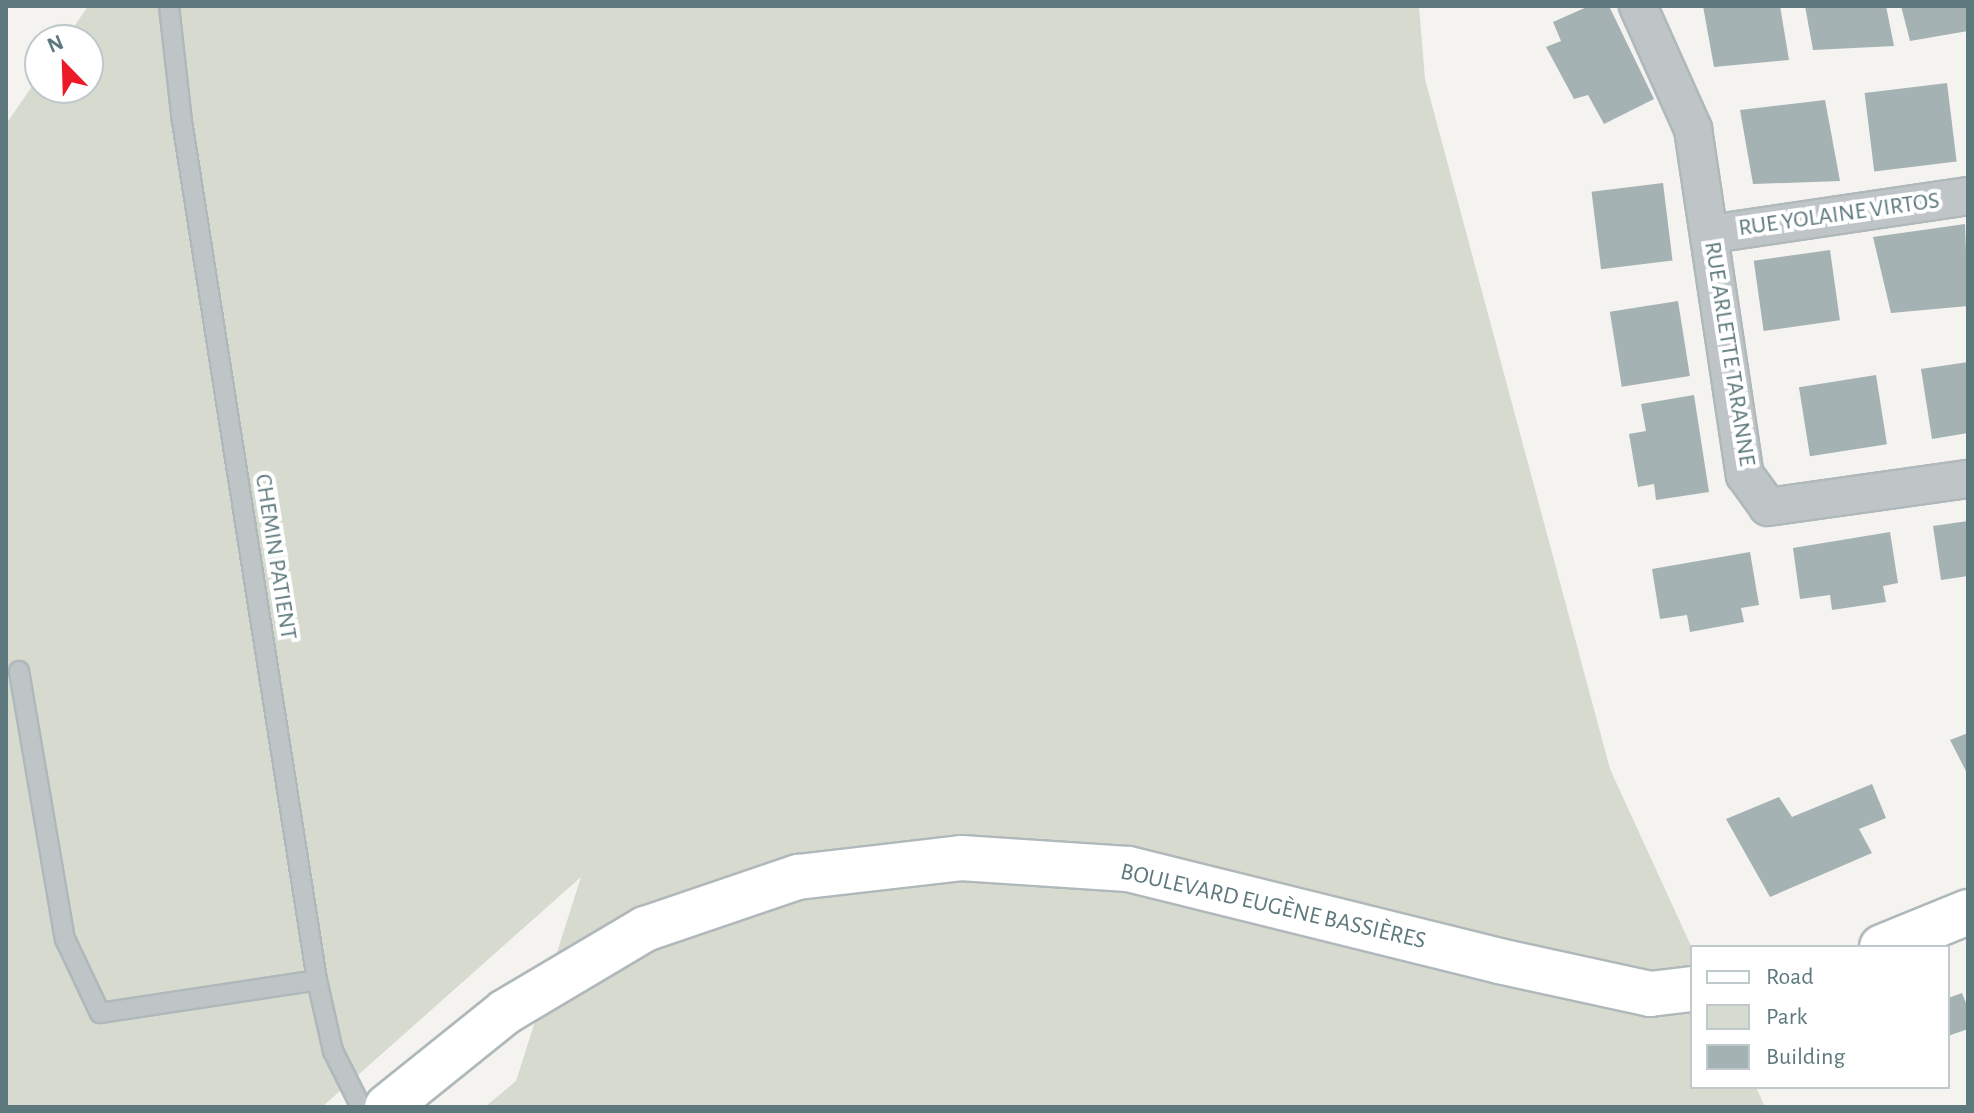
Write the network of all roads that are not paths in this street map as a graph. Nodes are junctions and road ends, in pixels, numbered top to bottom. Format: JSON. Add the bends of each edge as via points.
{"nodes":[{"id":1,"x":169,"y":6,"type":"edge"},
{"id":2,"x":1638,"y":6,"type":"edge"},
{"id":3,"x":1968,"y":196,"type":"edge"},
{"id":4,"x":1711,"y":234,"type":"junction"},
{"id":5,"x":1968,"y":479,"type":"edge"},
{"id":6,"x":19,"y":671,"type":"dead end"},
{"id":7,"x":1968,"y":912,"type":"edge"},
{"id":8,"x":1887,"y":945,"type":"edge"},
{"id":9,"x":317,"y":980,"type":"junction"},
{"id":10,"x":1690,"y":989,"type":"edge"},
{"id":11,"x":361,"y":1107,"type":"edge"},
{"id":12,"x":387,"y":1107,"type":"edge"}],
"edges":[{"from":1,"to":9,"type":"lane","name":"CHEMIN PATIENT","via":[[182,121]]},
{"from":2,"to":4,"type":"street","name":"RUE ARLETTE TARANNE","via":[[1693,129]]},
{"from":3,"to":4,"type":"street","name":"RUE YOLAINE VIRTOS"},
{"from":4,"to":5,"type":"street","name":"RUE ARLETTE TARANNE","via":[[1745,475],[1768,507]]},
{"from":6,"to":9,"type":"lane","via":[[65,939],[100,1013]]},
{"from":7,"to":8,"type":"street"},
{"from":9,"to":11,"type":"lane","name":"CHEMIN PATIENT","via":[[333,1051]]},
{"from":10,"to":12,"type":"street","name":"BOULEVARD EUGÈNE BASSIÈRES","via":[[1650,994],[1128,869],[961,858],[798,877],[645,929],[505,1012]]}]}
